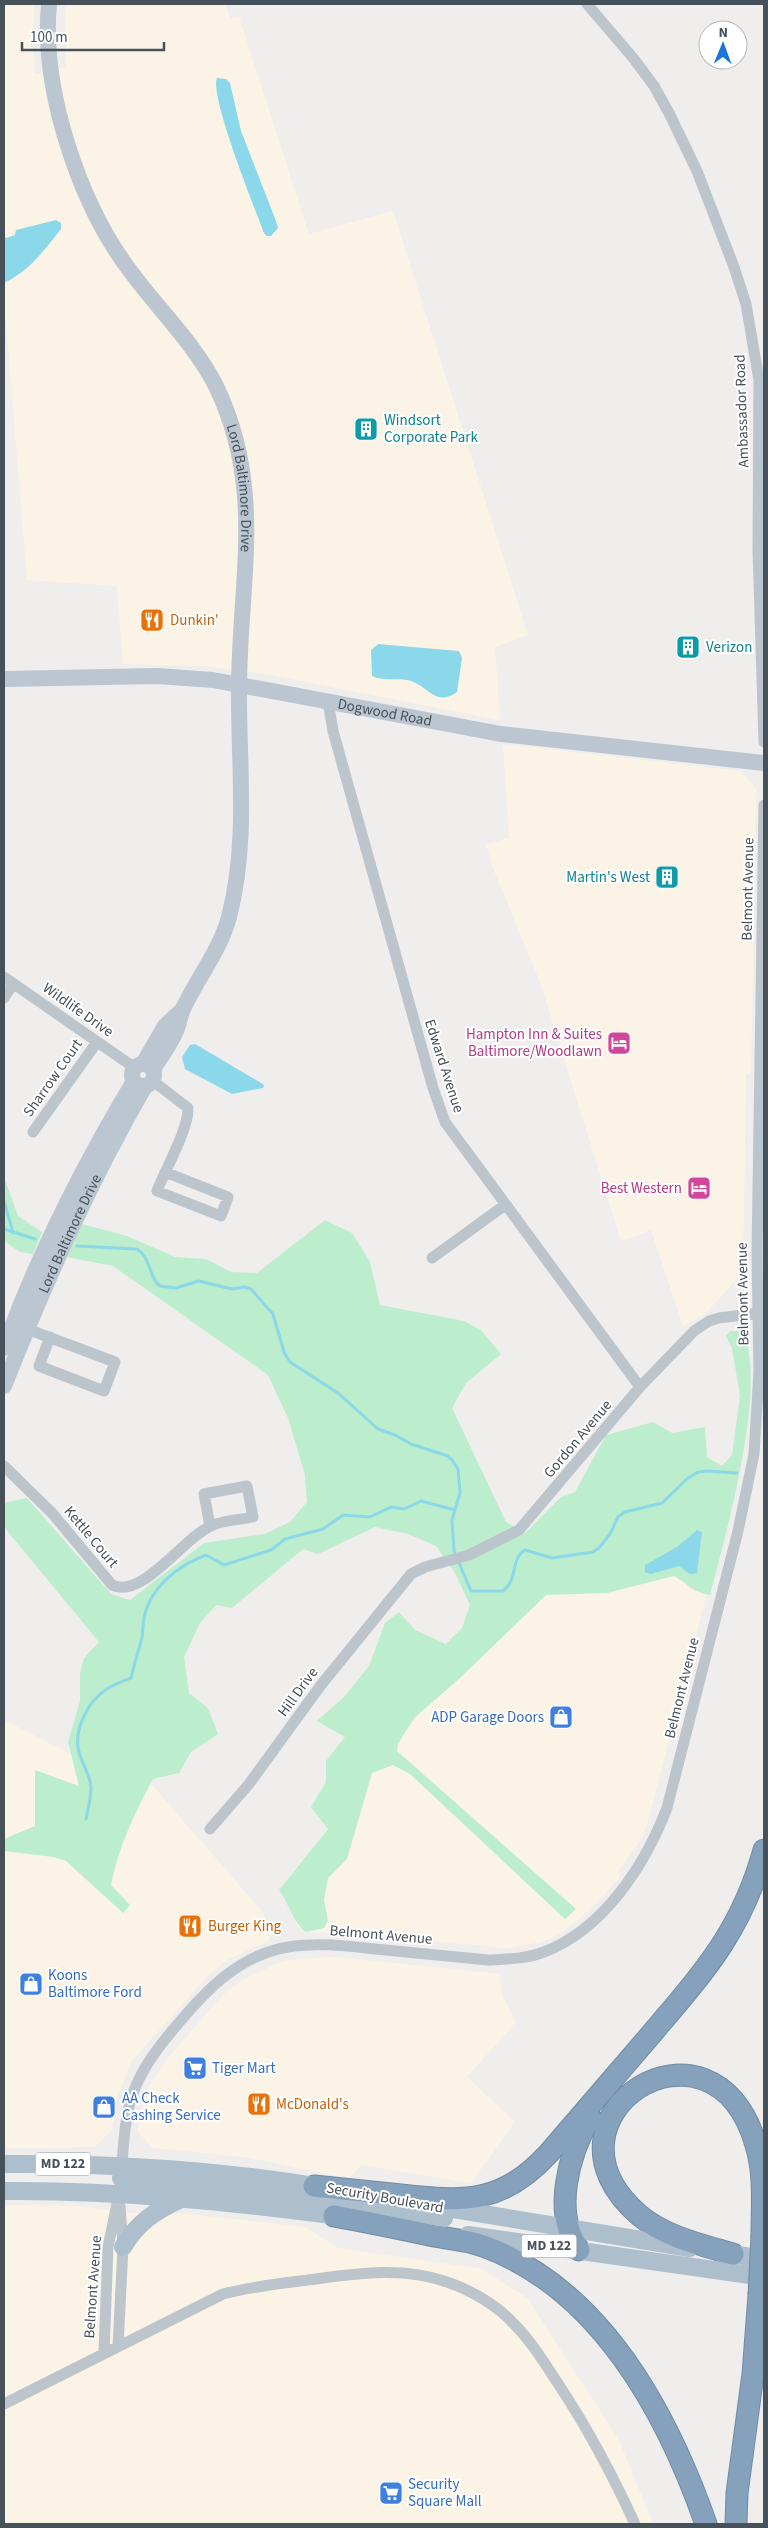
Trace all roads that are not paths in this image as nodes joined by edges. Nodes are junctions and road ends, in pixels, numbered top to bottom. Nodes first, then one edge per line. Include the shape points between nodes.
1 (49, 4) edge
2 (587, 4) edge
3 (4, 679) edge
4 (239, 683) junction
5 (328, 701) junction
6 (764, 742) edge
7 (764, 763) edge
8 (764, 805) edge
9 (9, 980) edge
10 (4, 998) edge
11 (97, 1042) junction
12 (144, 1075) junction
13 (33, 1132) dead end
14 (165, 1172) junction
15 (505, 1205) junction
16 (432, 1258) dead end
17 (759, 1313) junction
18 (26, 1328) junction
19 (50, 1337) junction
20 (4, 1348) edge
21 (4, 1386) edge
22 (640, 1387) junction
23 (4, 1466) edge
24 (210, 1526) junction
25 (411, 1574) joint
26 (210, 1829) dead end
27 (764, 1850) edge
28 (607, 2086) junction
29 (4, 2164) edge
30 (121, 2179) junction
31 (314, 2186) junction
32 (4, 2191) edge
33 (183, 2198) junction
34 (334, 2216) junction
35 (567, 2229) junction
36 (123, 2247) junction
37 (579, 2250) junction
38 (733, 2254) junction
39 (764, 2259) edge
40 (762, 2286) edge
41 (118, 2347) junction
42 (104, 2353) junction
43 (4, 2404) edge
44 (635, 2524) edge
45 (706, 2524) edge
46 (736, 2524) edge

1 - 4 main road, Lord Baltimore Drive via 53,84 69,146 91,205 115,251 199,358 229,416 238,448 247,508
2 - 6 street, Ambassador Road via 634,59 669,113 697,172 746,304 760,380 758,549
3 - 4 main road, Dogwood Road via 165,676
4 - 5 main road, Dogwood Road
4 - 12 main road, Lord Baltimore Drive via 242,832 237,881 227,922 214,953 182,1010 166,1026
5 - 7 main road, Dogwood Road via 528,738
5 - 15 street, Edward Avenue via 333,731 438,1106 456,1138
8 - 17 street, Belmont Avenue via 757,1254
9 - 10 street
9 - 11 street, Wildlife Drive
11 - 12 street, Wildlife Drive
11 - 13 street, Sharrow Court
12 - 14 street, Wildlife Drive via 188,1108 188,1119
12 - 18 main road, Lord Baltimore Drive
12 - 20 main road, Lord Baltimore Drive via 75,1186
14 - 14 street, Wildlife Drive via 157,1191 221,1216 228,1197
15 - 16 street
15 - 22 street, Edward Avenue
17 - 22 street, Gordon Avenue via 719,1318 702,1325
17 - 30 street, Belmont Avenue via 757,1420 747,1490 667,1808 649,1848 632,1874 611,1902 579,1934 529,1956 488,1960 335,1945 290,1946 249,1960 214,1984 192,2006 143,2070 128,2107
18 - 19 street
18 - 21 main road, Lord Baltimore Drive
19 - 19 street via 115,1362 104,1391 38,1366
22 - 25 street, Gordon Avenue via 520,1530 489,1547
23 - 24 street, Kettle Court via 52,1513 112,1585 118,1588 134,1586
24 - 24 street, Kettle Court via 253,1518 247,1486 204,1494
25 - 26 street, Hill Drive
27 - 28 highway via 751,1891 723,1945
28 - 31 highway via 535,2169 501,2190 464,2200 445,2200
28 - 35 highway via 574,2153 566,2198
29 - 30 main road, Security Boulevard / MD 122
30 - 31 main road, Security Boulevard / MD 122 via 185,2170
30 - 32 main road, Security Boulevard / MD 122
30 - 33 main road, Security Boulevard / MD 122
30 - 35 main road via 240,2189 558,2235
30 - 36 street, Belmont Avenue
30 - 42 street, Belmont Avenue via 108,2247
31 - 35 main road, Security Boulevard / MD 122
33 - 34 main road, Security Boulevard / MD 122
33 - 36 main road via 150,2214 139,2223
34 - 37 main road, Security Boulevard / MD 122
34 - 45 highway via 480,2245 534,2270 558,2289 610,2342 652,2402 682,2462
35 - 37 highway
35 - 38 main road, Security Boulevard / MD 122
36 - 41 street, Belmont Avenue
37 - 40 main road, Security Boulevard / MD 122
38 - 39 main road, Security Boulevard / MD 122
38 - 40 highway, bridge via 659,2228 641,2216 616,2190 605,2162 605,2138 616,2108 641,2084 665,2076 692,2076 716,2085 745,2116 757,2145 762,2183
40 - 46 highway
41 - 42 street
41 - 44 street via 237,2290 382,2271 448,2282 502,2312 527,2338 598,2449
42 - 43 street

